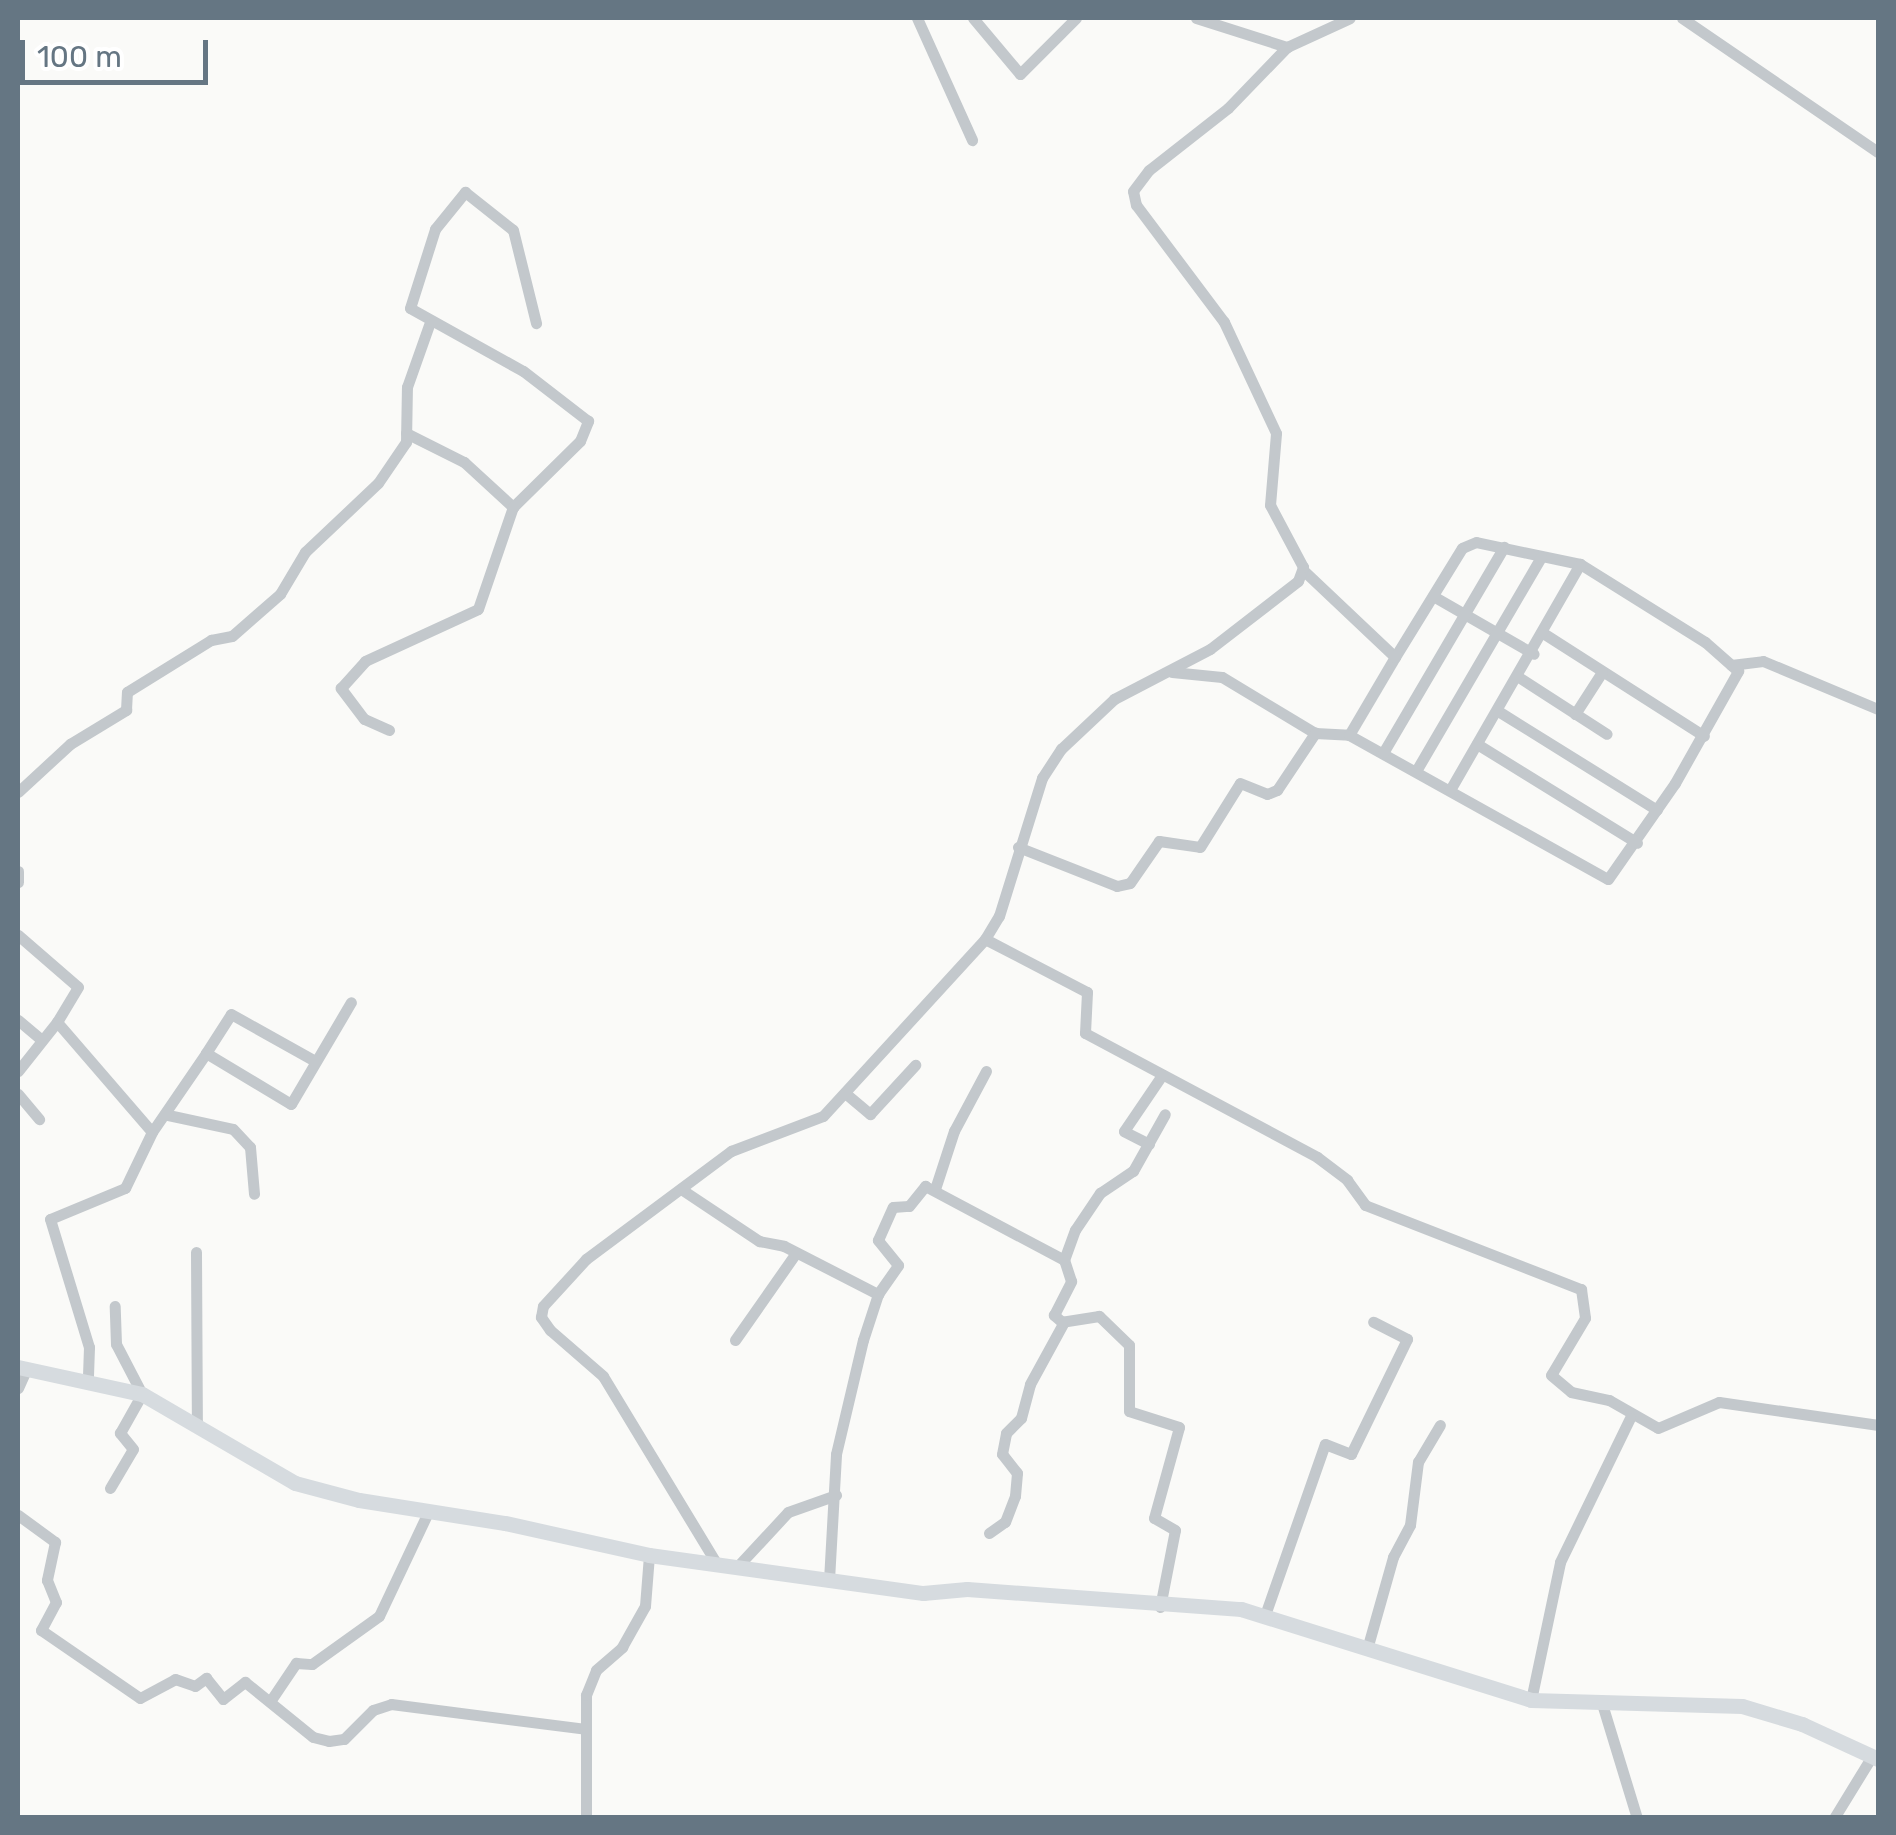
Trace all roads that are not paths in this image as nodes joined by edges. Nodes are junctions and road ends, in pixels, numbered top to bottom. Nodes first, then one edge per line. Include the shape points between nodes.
1 (917, 18) edge
2 (973, 18) edge
3 (1076, 18) edge
4 (1196, 18) edge
5 (1350, 18) edge
6 (1682, 18) edge
7 (1287, 46) junction
8 (972, 140) dead end
9 (1878, 152) edge
10 (536, 323) dead end
11 (429, 325) junction
12 (406, 433) junction
13 (513, 507) junction
14 (1504, 547) junction
15 (1541, 557) junction
16 (1580, 564) junction
17 (1303, 570) junction
18 (1433, 596) junction
19 (1465, 608) junction
20 (1542, 632) junction
21 (1497, 636) junction
22 (1534, 654) junction
23 (1395, 657) junction
24 (1731, 665) junction
25 (1168, 672) junction
26 (1602, 672) junction
27 (1520, 678) junction
28 (1878, 709) edge
29 (1498, 711) junction
30 (1574, 714) junction
31 (389, 730) dead end
32 (1315, 733) junction
33 (1607, 734) dead end
34 (1349, 735) junction
35 (1704, 736) junction
36 (1477, 744) junction
37 (1383, 753) junction
38 (1416, 771) junction
39 (1450, 790) junction
40 (18, 792) edge
41 (1657, 810) junction
42 (1638, 842) junction
43 (1018, 847) junction
44 (18, 870) edge
45 (18, 882) edge
46 (18, 935) edge
47 (985, 938) junction
48 (351, 1002) dead end
49 (18, 1020) edge
50 (56, 1022) junction
51 (42, 1040) junction
52 (206, 1053) junction
53 (315, 1060) junction
54 (915, 1065) dead end
55 (18, 1070) edge
56 (986, 1072) dead end
57 (1162, 1075) junction
58 (845, 1093) junction
59 (18, 1094) edge
60 (1164, 1114) dead end
61 (168, 1115) junction
62 (39, 1120) dead end
63 (152, 1132) junction
64 (1149, 1144) junction
65 (681, 1189) junction
66 (935, 1189) junction
67 (254, 1194) dead end
68 (196, 1252) dead end
69 (796, 1252) junction
70 (1064, 1260) junction
71 (878, 1294) junction
72 (116, 1306) dead end
73 (1064, 1322) junction
74 (1373, 1322) dead end
75 (735, 1340) dead end
76 (22, 1367) edge
77 (88, 1382) junction
78 (18, 1388) edge
79 (142, 1394) junction
80 (1630, 1418) junction
81 (197, 1423) junction
82 (1440, 1425) dead end
83 (1878, 1425) edge
84 (110, 1488) dead end
85 (836, 1495) junction
86 (429, 1510) junction
87 (18, 1515) edge
88 (988, 1532) dead end
89 (648, 1555) junction
90 (718, 1566) junction
91 (736, 1568) junction
92 (829, 1580) junction
93 (1160, 1607) junction
94 (1266, 1616) junction
95 (1367, 1650) junction
96 (271, 1700) junction
97 (1531, 1700) junction
98 (1603, 1707) junction
99 (585, 1728) junction
100 (1875, 1757) edge
101 (586, 1818) edge
102 (1637, 1818) edge
103 (1834, 1818) edge

1 - 8 street
2 - 3 street via 1020,74
4 - 7 street
5 - 7 street
6 - 9 street
7 - 17 street via 1228,108 1148,170 1133,191 1136,206 1224,322 1276,433 1270,504
10 - 11 street via 513,230 468,192 435,229 410,304
11 - 12 street via 407,387
11 - 13 street via 437,322 518,368 588,418 578,444
12 - 13 street via 462,462
12 - 40 street via 382,478 304,552 280,594 232,636 211,640 128,692 126,710 70,744
13 - 31 street via 478,609 365,661 341,688 364,719
14 - 15 street
14 - 18 street via 1466,543
14 - 19 street
15 - 16 street
15 - 21 street
16 - 20 street
16 - 24 street
17 - 23 street
17 - 25 street via 1222,641
18 - 19 street
18 - 23 street
19 - 21 street
19 - 37 street
20 - 22 street
20 - 26 street
21 - 22 street
21 - 38 street
22 - 27 street
23 - 34 street
24 - 28 street via 1763,662
24 - 35 street via 1736,679
25 - 32 street via 1241,684
25 - 43 street via 1114,699 1061,749 1042,778
26 - 30 street
26 - 35 street
27 - 29 street
27 - 30 street
29 - 36 street
29 - 41 street
30 - 33 street
32 - 34 street
32 - 43 street via 1277,790 1267,794 1240,783 1200,847 1159,841 1130,882 1117,886
34 - 37 street
35 - 41 street
36 - 39 street
36 - 42 street
37 - 38 street
38 - 39 street
39 - 42 street via 1602,878 1616,876
41 - 42 street
43 - 47 street
44 - 45 street
46 - 50 street via 78,986
47 - 57 street via 1087,992 1085,1034
47 - 58 street
48 - 53 street
49 - 51 street
50 - 51 street
50 - 63 street
51 - 55 street
52 - 53 street via 231,1014
52 - 53 street via 287,1104
52 - 61 street
54 - 58 street via 870,1114
56 - 66 street via 954,1130
57 - 64 street via 1124,1131
57 - 80 street via 1318,1157 1365,1205 1581,1289 1585,1318 1551,1375 1571,1392 1609,1400
58 - 65 street via 823,1116 731,1151
59 - 62 street
60 - 64 street
61 - 63 street
61 - 67 street via 234,1129 250,1147
63 - 77 street via 126,1188 50,1219 90,1347
64 - 70 street via 1134,1171 1097,1197
65 - 69 street via 760,1241
65 - 90 street via 586,1259 547,1297 541,1317 604,1376
66 - 70 street
66 - 71 street via 920,1186 909,1206 892,1210 878,1240 898,1265
68 - 81 street
69 - 71 street
69 - 75 street
70 - 73 street via 1071,1281 1054,1315
71 - 85 street via 836,1454
72 - 79 street via 116,1344
73 - 88 street via 1030,1384 1020,1418 1006,1433 1002,1454 1017,1472 1015,1496 1004,1522
73 - 93 street via 1100,1316 1128,1345 1130,1412 1178,1427 1154,1518 1175,1530
74 - 94 street via 1407,1339 1350,1454 1325,1444
76 - 77 street
76 - 78 street
77 - 79 street
79 - 81 street
79 - 84 street via 120,1433 134,1449
80 - 83 street via 1658,1428 1719,1402
80 - 97 street via 1560,1562
81 - 86 street via 295,1483
82 - 95 street via 1418,1462 1410,1525 1392,1557
85 - 91 street via 788,1512
85 - 92 street
86 - 89 street
86 - 96 street via 404,1574 370,1628 312,1664 296,1663
87 - 96 street via 55,1542 47,1584 56,1602 40,1624 48,1638 140,1698 175,1679 195,1686 206,1678 221,1699 244,1682
89 - 90 street
89 - 99 street via 645,1606 630,1636 590,1680
90 - 91 street
91 - 92 street
92 - 93 street via 923,1594 967,1589
93 - 94 street via 1205,1605
94 - 95 street
95 - 97 street
96 - 99 street via 313,1737 329,1741 344,1739 373,1710 391,1704
97 - 98 street
98 - 100 street via 1742,1706
98 - 102 street
99 - 101 street
100 - 103 street

